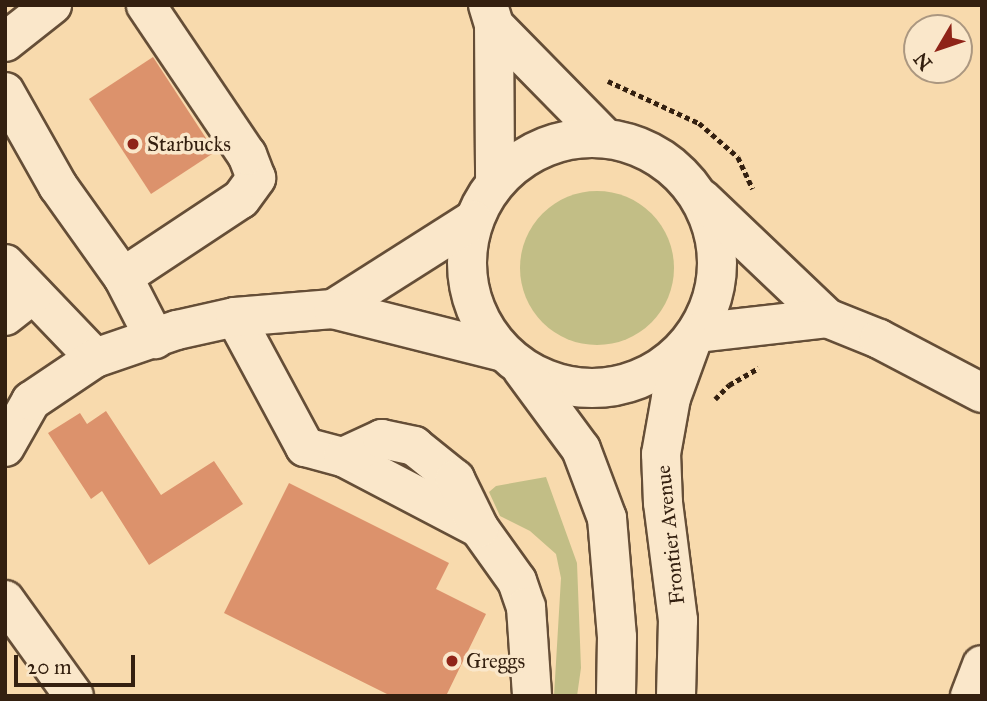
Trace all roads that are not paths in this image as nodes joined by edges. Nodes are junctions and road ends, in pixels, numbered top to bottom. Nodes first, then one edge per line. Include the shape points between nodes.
1 (52, 5) edge
2 (146, 5) edge
3 (491, 15) edge
4 (5, 42) edge
5 (5, 92) edge
6 (605, 138) junction
7 (495, 182) junction
8 (698, 195) junction
9 (473, 220) junction
10 (5, 264) edge
11 (123, 277) junction
12 (19, 305) edge
13 (333, 309) junction
14 (235, 317) junction
15 (827, 318) junction
16 (695, 335) junction
17 (155, 339) junction
18 (95, 358) junction
19 (511, 358) junction
20 (982, 393) edge
21 (5, 447) edge
22 (5, 600) edge
23 (982, 665) edge
24 (74, 696) edge
25 (532, 696) edge
26 (616, 696) edge
27 (676, 696) edge
28 (970, 696) edge

1 - 4 street
2 - 11 street via 247,155 256,178 241,199
3 - 6 street
3 - 7 street
5 - 11 street via 58,186
6 - 7 street via 574,138 544,146 517,161
6 - 8 street via 641,147 674,167
7 - 9 street
8 - 15 street
8 - 16 street via 713,229 718,265 712,300
9 - 13 street
9 - 19 street via 466,255 469,290 482,323
10 - 12 street
11 - 17 street
12 - 18 street
13 - 14 street
13 - 19 street
14 - 17 street
14 - 25 street via 305,447 343,457 479,528 517,581 526,607
15 - 16 street
15 - 20 street via 879,339
16 - 19 street via 666,365 631,383 592,389 553,383
16 - 27 street, Frontier Avenue via 671,398 662,454 663,503 678,620
17 - 18 street
18 - 21 street via 31,401
19 - 26 street via 581,449 607,518 617,637
22 - 24 street
23 - 28 street

